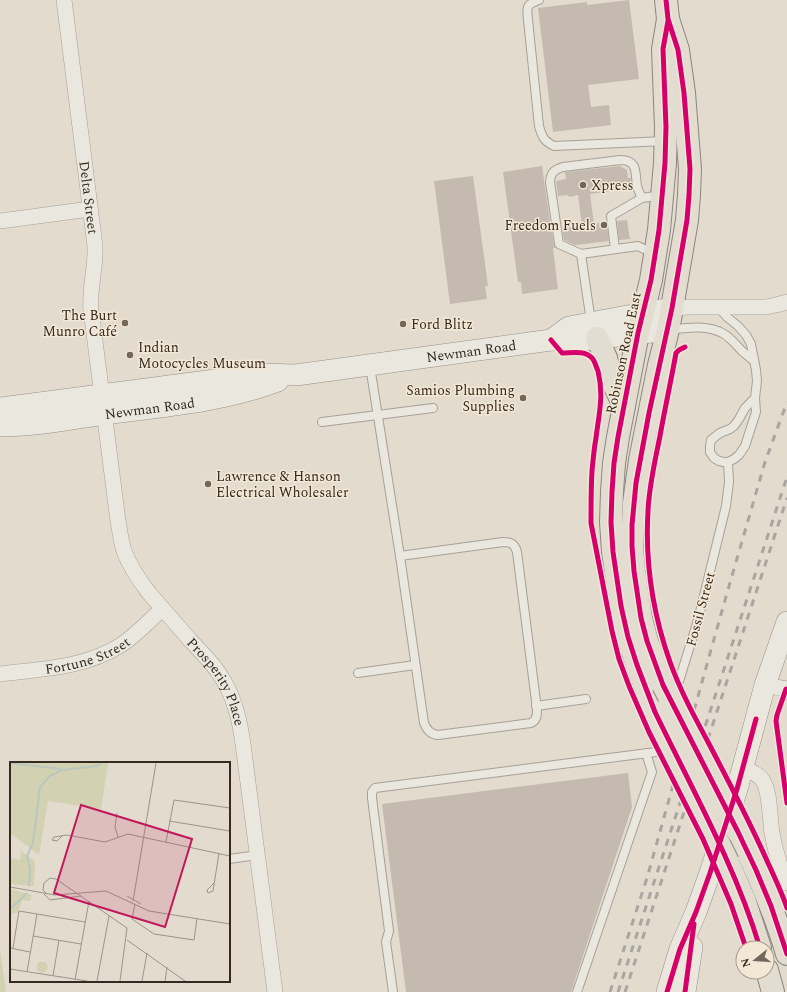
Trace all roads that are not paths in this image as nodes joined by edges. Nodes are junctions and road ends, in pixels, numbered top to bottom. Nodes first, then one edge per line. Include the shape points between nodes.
1 (64, 0) edge
2 (539, 0) edge
3 (667, 9) edge
4 (666, 141) junction
5 (652, 196) junction
6 (90, 209) junction
7 (0, 221) edge
8 (615, 249) junction
9 (646, 250) junction
10 (580, 254) junction
11 (787, 302) edge
12 (718, 307) junction
13 (672, 308) junction
14 (641, 323) junction
15 (594, 330) junction
16 (668, 330) junction
17 (754, 361) junction
18 (370, 365) junction
19 (755, 398) junction
20 (103, 404) junction
21 (624, 406) junction
22 (0, 408) edge
23 (433, 408) dead end
24 (377, 415) junction
25 (322, 422) dead end
26 (0, 426) edge
27 (728, 462) junction
28 (400, 556) junction
29 (162, 609) junction
30 (787, 622) edge
31 (415, 665) junction
32 (358, 673) dead end
33 (0, 674) edge
34 (765, 685) junction
35 (787, 689) edge
36 (586, 700) dead end
37 (536, 706) junction
38 (646, 753) junction
39 (743, 768) junction
40 (258, 855) junction
41 (230, 859) edge
42 (787, 883) edge
43 (696, 912) junction
44 (757, 940) edge
45 (787, 954) edge
46 (770, 980) edge
47 (275, 992) edge
48 (393, 992) edge
49 (577, 992) edge
50 (667, 992) edge
51 (685, 992) edge
52 (773, 992) edge

1 - 6 street, Delta Street
2 - 4 lane via 530,3 527,8 539,126 547,142 554,146
3 - 4 main road, Robinson Road East via 663,49
3 - 13 main road, Robinson Road East via 678,50 690,170 687,220
4 - 5 main road, Robinson Road East via 665,163
5 - 8 lane via 611,216
5 - 9 main road, Robinson Road East via 659,230
5 - 10 lane via 638,188 635,169 627,160 556,169 550,182 559,244
6 - 7 street
6 - 20 street, Delta Street via 96,256 90,310
8 - 9 lane
8 - 10 lane
9 - 14 main road, Robinson Road East via 651,280
10 - 15 lane
11 - 12 street, Newman Road via 766,307
12 - 13 street, Newman Road
12 - 17 lane via 746,335 751,344
13 - 14 main road, Newman Road
13 - 16 main road, Robinson Road East
14 - 15 main road, Newman Road
14 - 16 main road, Newman Road
14 - 21 main road, Robinson Road East
15 - 18 main road, Newman Road via 583,340 550,340
15 - 21 main road
16 - 17 lane via 695,327 715,330 723,333
16 - 45 main road, Robinson Road East, bridge via 640,460 634,503 632,546 641,618 663,685 756,870
17 - 19 lane via 757,381
18 - 20 main road, Newman Road via 296,375 263,387 217,398
18 - 24 lane
19 - 27 lane via 756,412 744,446 739,455
19 - 27 lane via 734,426 711,440 710,452 714,458
20 - 22 main road, Newman Road
20 - 26 main road, Newman Road via 41,423
20 - 29 street, Prosperity Place via 124,550 140,581
21 - 44 main road, Robinson Road East, bridge via 614,463 611,522 613,552 628,637 646,691 728,862
23 - 24 lane
24 - 25 lane
24 - 28 lane
27 - 38 lane, Fossil Street via 726,506 698,620 656,752
28 - 31 lane
28 - 37 lane via 503,542 513,544 517,552
29 - 33 street, Fortune Street via 121,645 92,659 65,666
29 - 40 street, Prosperity Place via 213,664 223,678 234,703 239,716
30 - 34 main road
31 - 32 lane
31 - 37 lane via 424,723 427,730 433,734 531,723 537,715
34 - 35 street
34 - 39 main road
36 - 37 lane
38 - 48 lane via 375,788 372,798 389,931 386,942
38 - 49 lane via 652,772
39 - 42 street via 755,773 766,786 772,834
39 - 43 main road
40 - 41 lane
40 - 47 street, Prosperity Place
43 - 50 main road via 680,949
43 - 51 main road
46 - 52 main road

